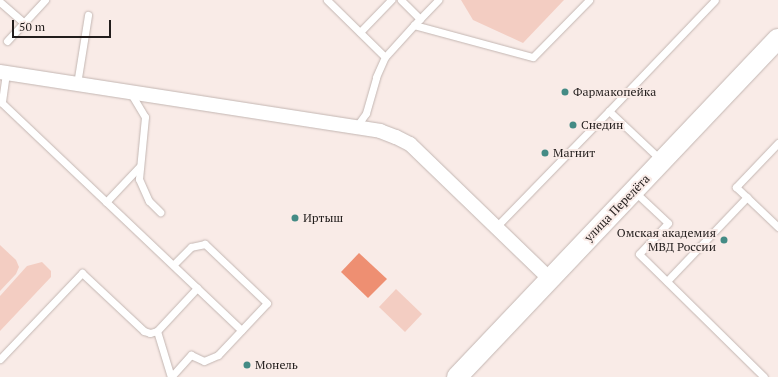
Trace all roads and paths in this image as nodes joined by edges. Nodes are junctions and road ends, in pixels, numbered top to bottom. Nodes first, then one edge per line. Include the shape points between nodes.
1 (45, 0) edge
2 (326, 0) edge
3 (391, 0) edge
4 (401, 0) edge
5 (438, 0) edge
6 (588, 0) edge
7 (715, 0) edge
8 (0, 2) edge
9 (88, 15) dead end
10 (420, 19) junction
11 (24, 23) junction
12 (414, 25) junction
13 (360, 32) junction
14 (778, 39) edge
15 (7, 41) dead end
16 (386, 57) junction
17 (3, 72) edge
18 (77, 84) junction
19 (130, 92) junction
20 (609, 111) junction
21 (356, 128) junction
22 (778, 143) edge
23 (662, 162) junction
24 (139, 167) junction
25 (634, 191) junction
26 (747, 197) junction
27 (106, 202) junction
28 (160, 212) dead end
29 (496, 227) junction
30 (778, 227) edge
31 (173, 265) junction
32 (550, 279) junction
33 (667, 281) junction
34 (197, 288) junction
35 (242, 330) junction
36 (157, 331) junction
37 (0, 360) edge
38 (171, 377) edge
39 (457, 377) edge
40 (764, 377) edge

1 - 11 lane
2 - 13 lane
3 - 13 lane
4 - 10 lane
5 - 10 lane
6 - 12 lane via 533,58
7 - 20 lane
8 - 11 lane
9 - 18 lane
10 - 12 lane
11 - 15 lane
12 - 16 lane
13 - 16 lane
14 - 23 main road, улица Перелёта
16 - 21 lane via 376,77 366,113
17 - 18 street
17 - 27 lane via 2,103
18 - 19 street
19 - 21 street
19 - 24 lane via 145,117
20 - 23 lane
20 - 29 lane
21 - 29 street via 380,131 410,144
22 - 26 lane via 736,188
23 - 25 main road, улица Перелёта
24 - 27 lane
24 - 28 lane via 142,189
25 - 32 main road, улица Перелёта
25 - 33 lane via 668,223 639,254
26 - 30 lane
26 - 33 lane
27 - 31 lane
29 - 32 street
31 - 34 lane
31 - 35 lane via 191,246 204,244 267,303
32 - 39 main road, улица Перелёта
33 - 40 lane
34 - 35 lane
34 - 36 lane
35 - 38 lane via 218,355 204,361 191,355
36 - 37 lane via 144,331 82,273
36 - 38 lane

